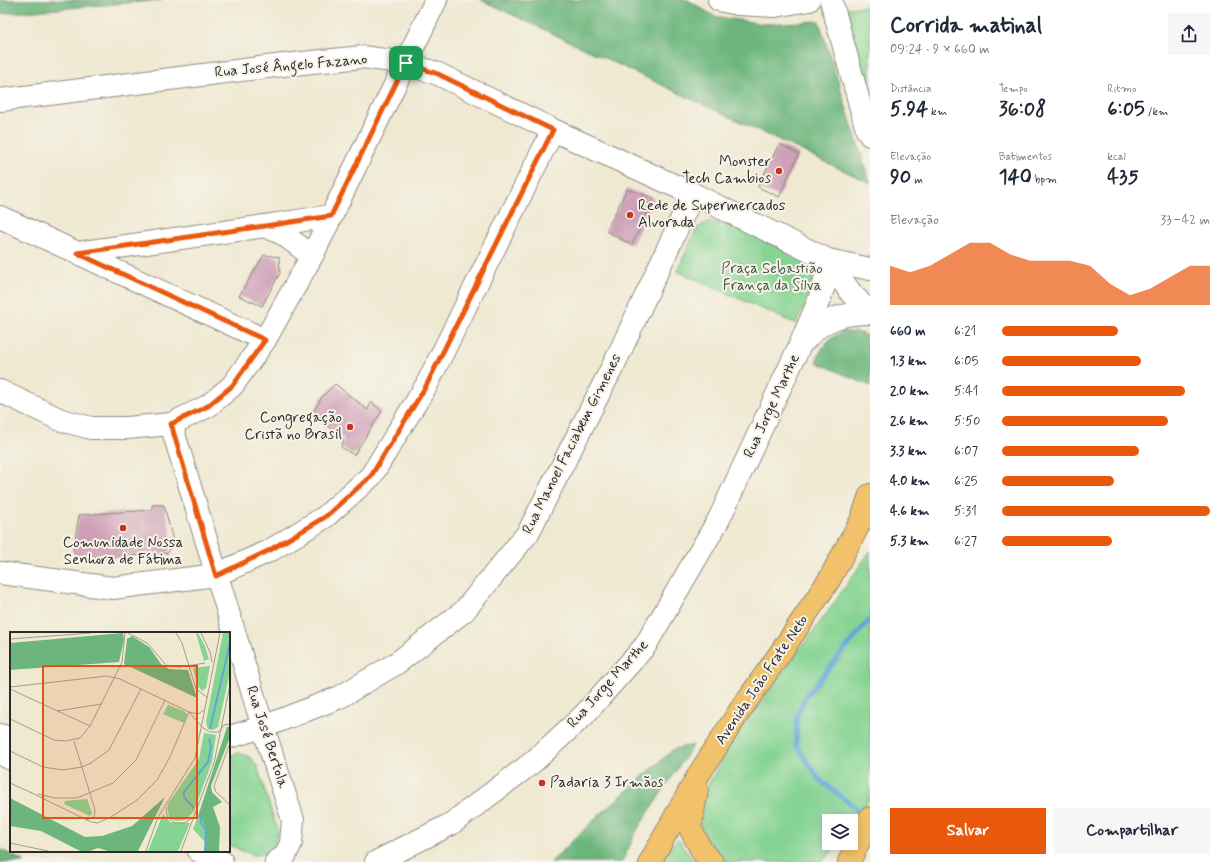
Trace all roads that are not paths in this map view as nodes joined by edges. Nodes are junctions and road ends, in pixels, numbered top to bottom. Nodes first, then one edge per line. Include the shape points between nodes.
1 (436, 0) edge
2 (719, 0) edge
3 (809, 0) edge
4 (830, 0) edge
5 (406, 63) junction
6 (0, 100) edge
7 (553, 130) junction
8 (870, 135) edge
9 (693, 194) junction
10 (331, 216) junction
11 (0, 217) edge
12 (265, 226) junction
13 (77, 253) junction
14 (313, 254) junction
15 (828, 260) junction
16 (870, 269) edge
17 (870, 313) edge
18 (265, 340) junction
19 (800, 345) junction
20 (0, 391) edge
21 (171, 424) junction
22 (870, 495) edge
23 (0, 573) edge
24 (216, 576) junction
25 (263, 727) junction
26 (0, 735) edge
27 (230, 737) edge
28 (10, 738) edge
29 (0, 753) edge
30 (10, 758) edge
31 (699, 774) junction
32 (870, 818) edge
33 (201, 852) edge
34 (849, 861) edge
35 (222, 862) edge
36 (276, 862) edge
37 (376, 862) edge
38 (650, 862) edge
39 (712, 862) edge

1 - 5 street
2 - 3 street via 774,6
4 - 8 street
5 - 6 street, Rua José Ângelo Fazano via 362,57
5 - 7 street, Rua José Ângelo Fazano via 438,74
5 - 10 street
7 - 9 street, Rua José Ângelo Fazano
7 - 24 street via 426,386 371,476 325,517 270,550
9 - 15 street, Rua José Ângelo Fazano
9 - 25 street, Rua Manoel Faciabem Gimenes via 617,358 528,533 464,611 397,663 340,697
10 - 12 street
10 - 14 street
11 - 13 street
12 - 13 street
12 - 14 street via 283,234
13 - 18 street
14 - 18 street
15 - 16 street, Rua José Ângelo Fazano
15 - 17 street, Rua José Ângelo Fazano via 851,293
15 - 19 street, Rua Jorge Marthe via 824,286
17 - 19 street, Rua Jorge Marthe via 855,313 833,318 819,326
18 - 21 street via 232,386 208,406
19 - 37 street, Rua Jorge Marthe via 719,519 645,646 584,715 533,762 450,824
20 - 21 street via 61,420 91,428
21 - 24 street, Rua José Bertola
22 - 31 main road, Avenida João Frate Neto via 861,521 829,580
23 - 24 street via 113,588
24 - 25 street, Rua José Bertola
25 - 27 street, Rua Manoel Faciabem Gimenes
25 - 36 street, Rua José Bertola via 293,820 291,843 285,856
26 - 28 street
29 - 30 street
31 - 38 main road, Avenida João Frate Neto
31 - 39 main road via 690,828 702,853
32 - 34 main road
33 - 35 street

